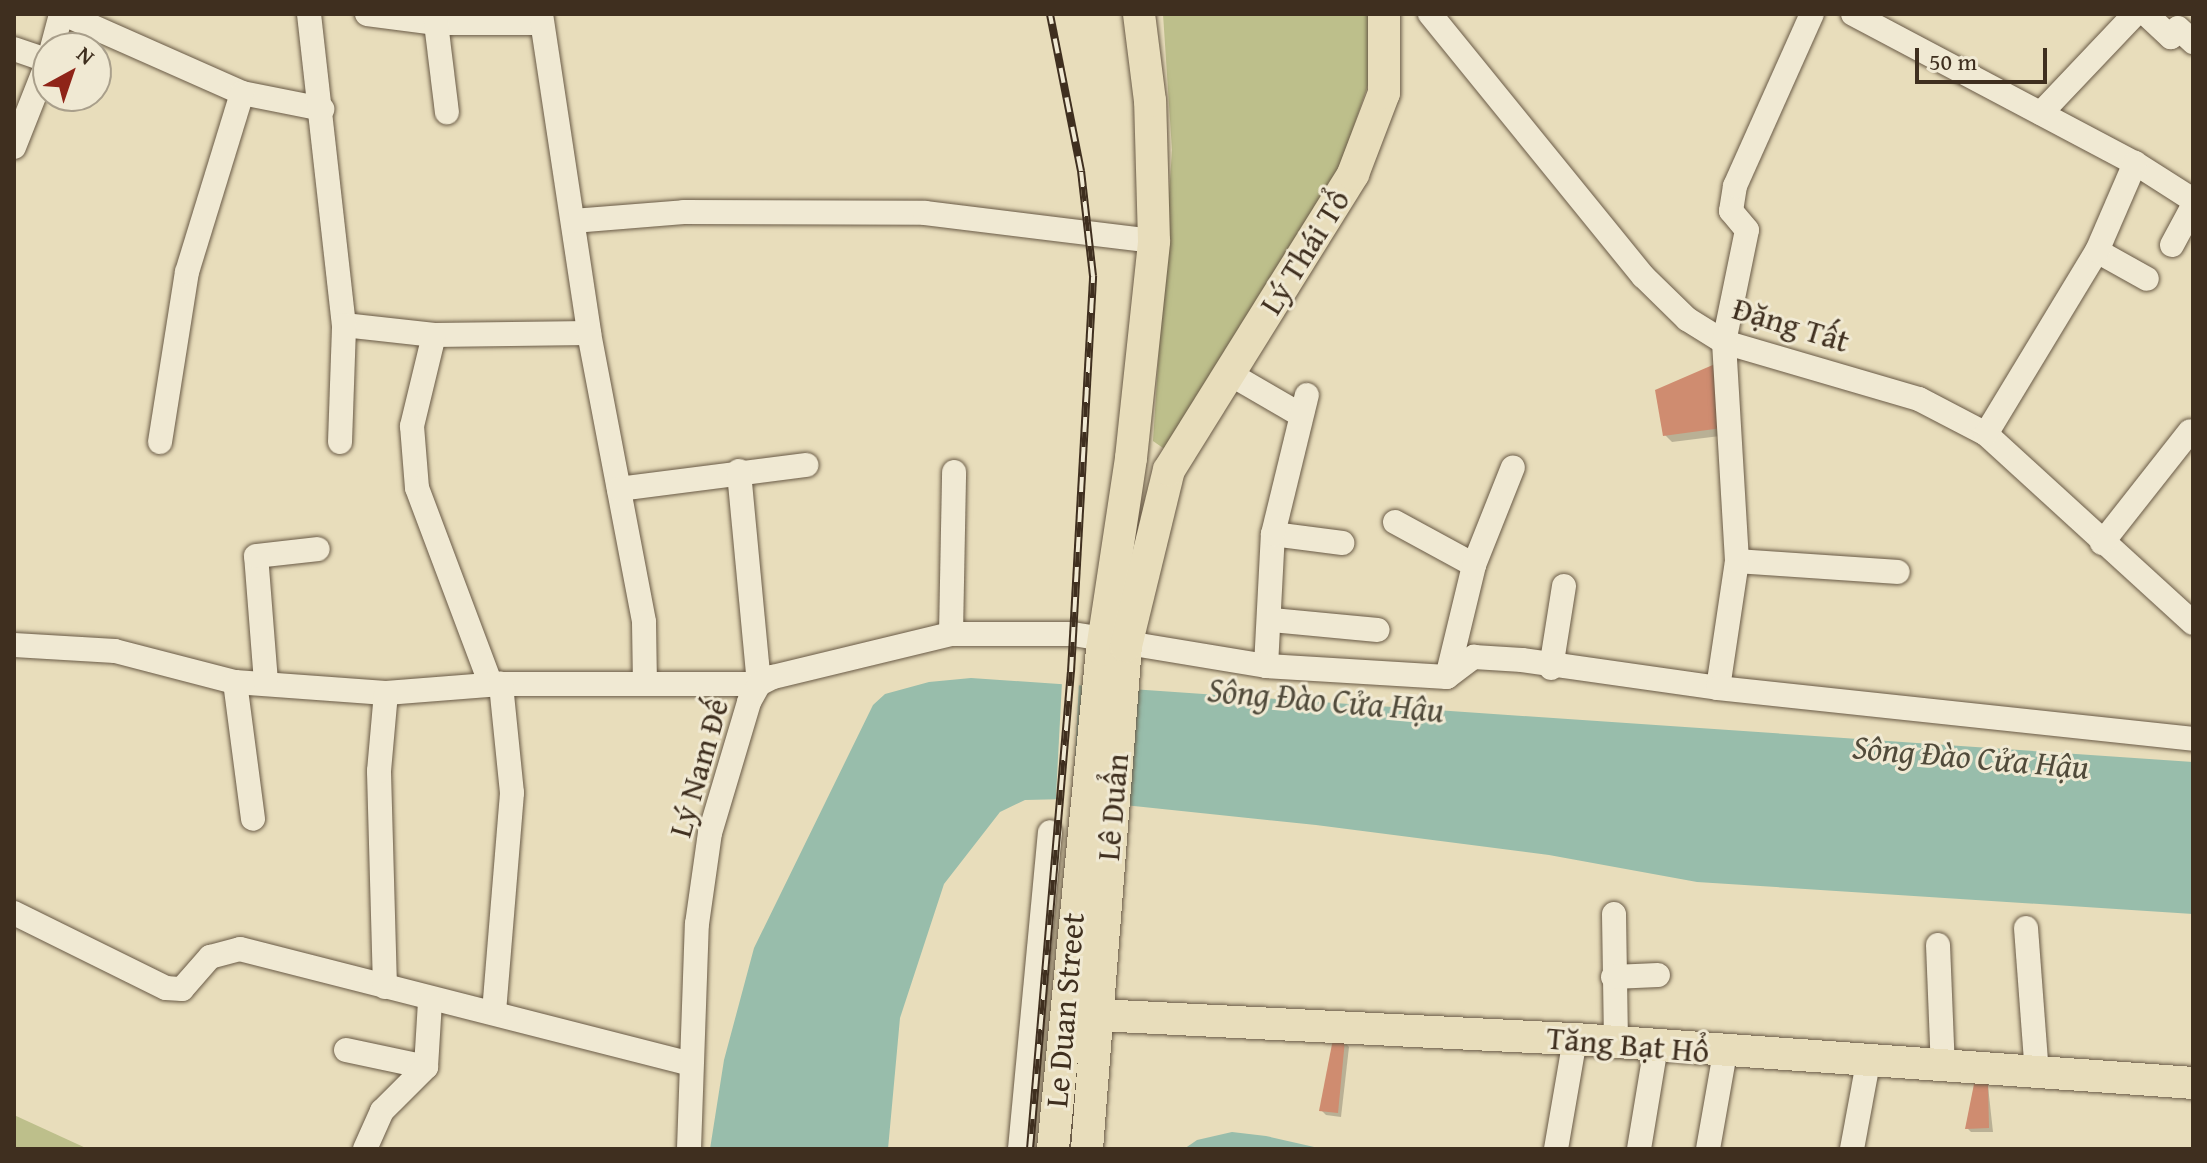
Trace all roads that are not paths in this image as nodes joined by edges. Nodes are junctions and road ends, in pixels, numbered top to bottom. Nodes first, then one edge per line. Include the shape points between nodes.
1 (62, 14) edge
2 (309, 14) edge
3 (367, 14) edge
4 (1139, 14) edge
5 (1384, 14) edge
6 (1812, 14) edge
7 (1853, 14) edge
8 (2135, 14) edge
9 (2146, 14) edge
10 (541, 18) edge
11 (1438, 18) edge
12 (436, 23) junction
13 (2193, 42) edge
14 (242, 93) junction
15 (32, 101) edge
16 (322, 109) junction
17 (447, 112) dead end
18 (2041, 113) junction
19 (14, 147) edge
20 (2135, 163) junction
21 (2193, 200) edge
22 (2193, 206) edge
23 (573, 221) junction
24 (1154, 241) junction
25 (2172, 245) dead end
26 (2097, 251) junction
27 (2147, 279) dead end
28 (344, 325) junction
29 (589, 333) junction
30 (434, 335) junction
31 (1724, 342) junction
32 (1230, 374) junction
33 (2190, 431) dead end
34 (1986, 434) junction
35 (160, 442) dead end
36 (340, 442) dead end
37 (1131, 458) junction
38 (806, 465) dead end
39 (1513, 467) dead end
40 (1169, 470) junction
41 (739, 471) junction
42 (954, 472) dead end
43 (619, 489) junction
44 (1395, 522) dead end
45 (1273, 534) junction
46 (1342, 543) dead end
47 (2102, 543) junction
48 (318, 549) dead end
49 (1737, 561) junction
50 (1474, 565) junction
51 (1898, 572) dead end
52 (1564, 586) dead end
53 (1272, 620) junction
54 (2193, 623) edge
55 (1378, 630) dead end
56 (951, 634) junction
57 (14, 645) edge
58 (1114, 648) junction
59 (1266, 666) junction
60 (1551, 668) junction
61 (1447, 677) junction
62 (235, 682) junction
63 (266, 682) junction
64 (496, 684) junction
65 (645, 684) junction
66 (759, 684) junction
67 (1718, 688) junction
68 (386, 693) junction
69 (2193, 739) edge
70 (253, 819) dead end
71 (1097, 827) junction
72 (1050, 832) dead end
73 (14, 913) edge
74 (1614, 914) dead end
75 (2026, 928) dead end
76 (1938, 945) dead end
77 (1658, 975) dead end
78 (1613, 977) junction
79 (385, 987) junction
80 (430, 1001) junction
81 (494, 1012) junction
82 (1063, 1014) junction
83 (1099, 1015) junction
84 (1575, 1039) junction
85 (1616, 1043) junction
86 (1656, 1046) junction
87 (346, 1050) dead end
88 (1725, 1053) junction
89 (1868, 1063) junction
90 (690, 1064) junction
91 (426, 1067) junction
92 (1943, 1068) junction
93 (2037, 1073) junction
94 (2193, 1083) edge
95 (365, 1149) edge
96 (689, 1149) edge
97 (1020, 1149) edge
98 (1053, 1149) edge
99 (1087, 1149) edge
100 (1556, 1149) edge
101 (1639, 1149) edge
102 (1708, 1149) edge
103 (1852, 1149) edge

1 - 14 street
2 - 16 street
3 - 12 street
4 - 24 main road via 1150,101
5 - 32 main road, Lý Thái Tổ via 1384,93 1372,132 1353,174
6 - 31 street via 1735,186 1731,211 1747,230
7 - 18 street
8 - 18 street
9 - 13 street via 2171,37 2178,28
10 - 12 street
10 - 23 street
11 - 31 street, Đặng Tất via 1643,276 1687,319
12 - 17 street
14 - 16 street
14 - 35 street via 187,272
15 - 19 street
16 - 28 street
18 - 20 street
20 - 21 street
20 - 26 street
22 - 25 street
23 - 24 street via 684,212 925,213
23 - 29 street
24 - 37 main road
26 - 27 street
26 - 34 street
28 - 30 street
28 - 36 street
29 - 30 street
29 - 43 street
30 - 64 street via 412,426 417,488
31 - 34 street, Đặng Tất via 1919,399
31 - 49 street
32 - 40 main road, Lý Thái Tổ
32 - 45 street via 1303,405
33 - 47 street
34 - 47 street, Đặng Tất
37 - 40 main road
37 - 58 main road, Lê Duẩn
38 - 41 street
39 - 50 street
40 - 58 main road, Lê Duẩn
41 - 43 street
41 - 66 street
42 - 56 street
43 - 65 street via 644,622
44 - 50 street
45 - 46 street
45 - 53 street
47 - 54 street, Đặng Tất
48 - 63 street via 256,556
49 - 51 street
49 - 67 street
50 - 61 street
52 - 60 street
53 - 55 street
53 - 59 street
56 - 58 street, Lý Nam Đế via 1073,634
56 - 66 street, Lý Nam Đế
57 - 62 street via 115,651
58 - 59 street, Lý Nam Đế
58 - 71 main road, Lê Duẩn
59 - 61 street, Lý Nam Đế
60 - 61 street via 1474,657
60 - 67 street
62 - 63 street
62 - 70 street
63 - 68 street
64 - 65 street
64 - 68 street
64 - 81 street via 512,793
65 - 66 street
66 - 90 street, Lý Nam Đế via 727,767 707,847
67 - 69 street
68 - 79 street via 379,771
71 - 82 main road, Le Duan Street
71 - 83 main road, Lê Duẩn
72 - 97 street
73 - 79 street via 166,988 182,989 210,957 240,949
74 - 78 street
75 - 93 street
76 - 92 street
77 - 78 street
78 - 85 street
79 - 80 street
80 - 81 street
80 - 91 street
81 - 90 street
82 - 83 main road, Tăng Bạt Hổ
82 - 98 main road, Le Duan Street
83 - 84 main road, Tăng Bạt Hổ
83 - 99 main road, Lê Duẩn
84 - 85 main road, Tăng Bạt Hổ
84 - 100 street
85 - 86 main road, Tăng Bạt Hổ
86 - 88 main road, Tăng Bạt Hổ
86 - 101 street
87 - 91 street
88 - 89 main road, Tăng Bạt Hổ
88 - 102 street
89 - 92 main road, Tăng Bạt Hổ
89 - 103 street
90 - 96 street, Lý Nam Đế
91 - 95 street via 382,1111
92 - 93 main road, Tăng Bạt Hổ
93 - 94 main road, Tăng Bạt Hổ

